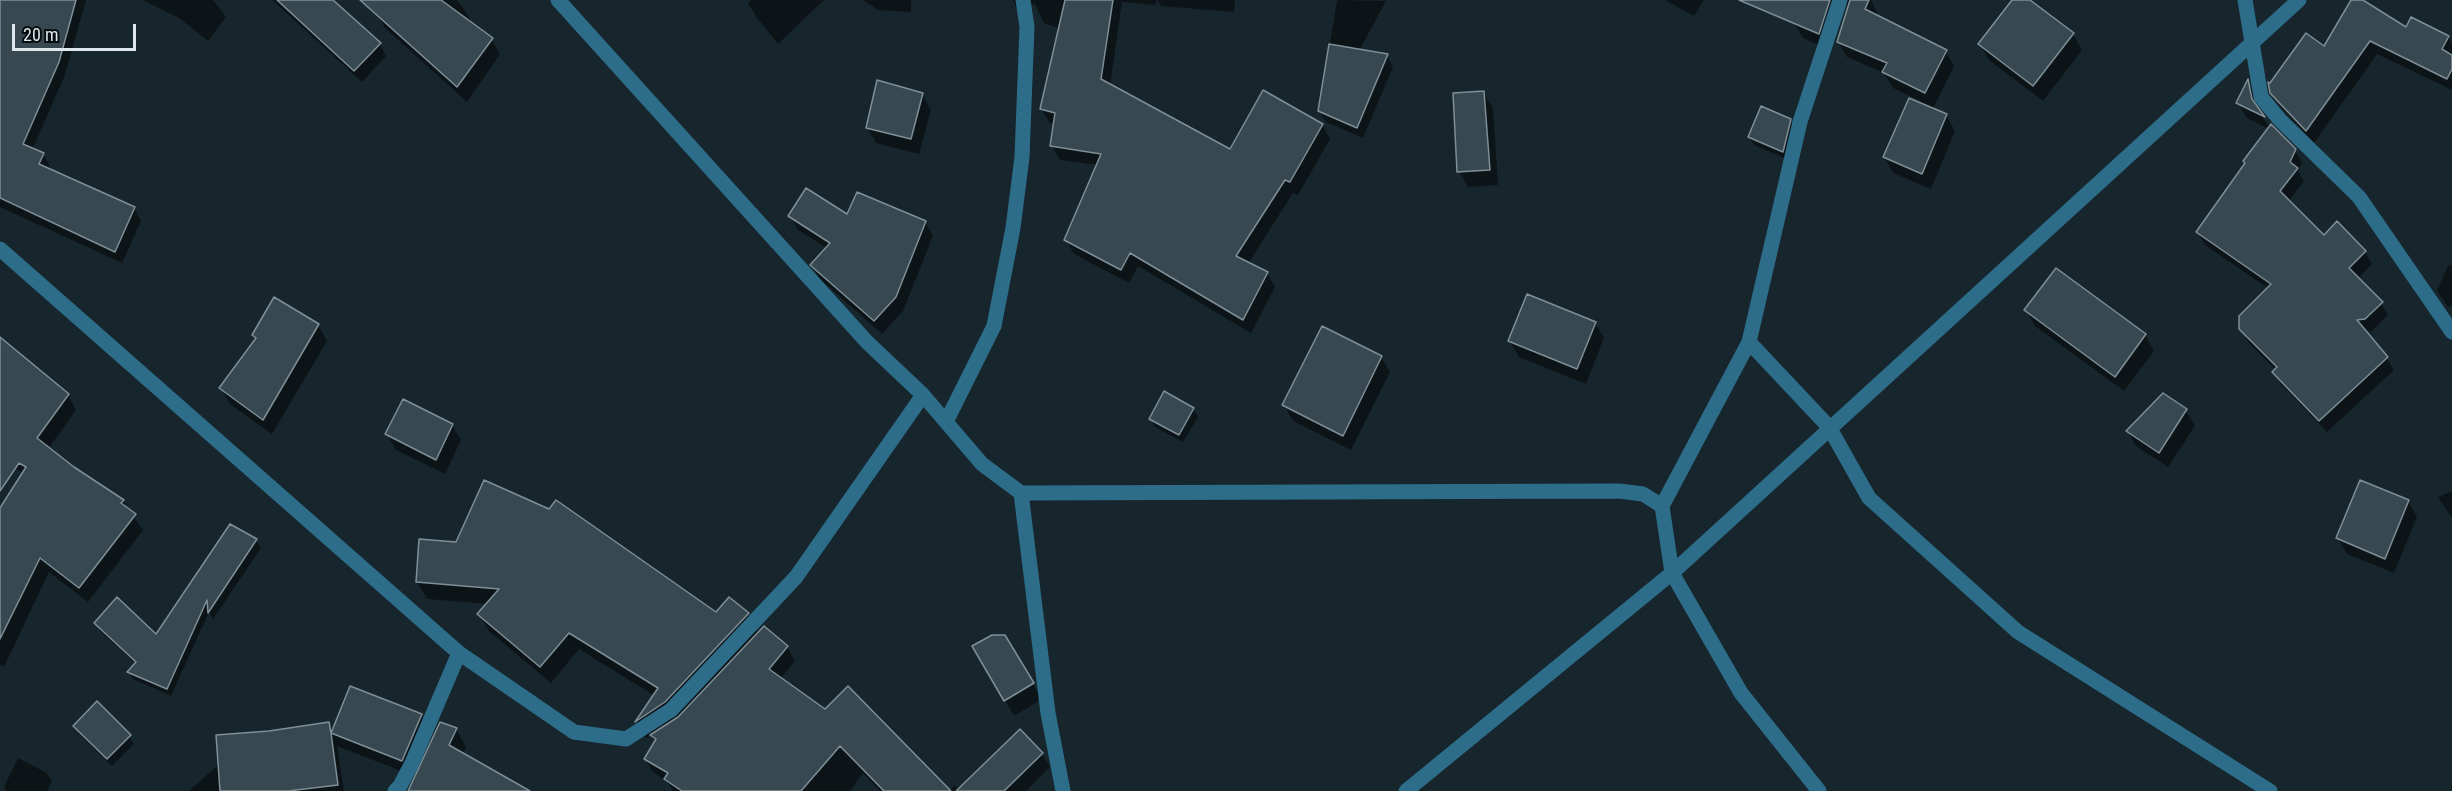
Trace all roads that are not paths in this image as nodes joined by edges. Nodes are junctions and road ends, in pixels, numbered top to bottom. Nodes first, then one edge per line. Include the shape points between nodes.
1 (558, 0) edge
2 (1023, 0) edge
3 (1840, 0) edge
4 (2245, 0) edge
5 (2299, 0) edge
6 (2252, 45) junction
7 (0, 249) edge
8 (2452, 332) edge
9 (1749, 342) junction
10 (922, 395) junction
11 (946, 422) junction
12 (1829, 427) junction
13 (1021, 493) junction
14 (1662, 507) junction
15 (1672, 573) junction
16 (459, 653) junction
17 (395, 791) edge
18 (1064, 791) edge
19 (1406, 791) edge
20 (1819, 791) edge
21 (2270, 791) edge

1 - 10 street via 867,342
2 - 11 street via 1027,27 1022,157 1013,228 994,326
3 - 9 street via 1800,122
4 - 6 street
5 - 6 street
6 - 8 street via 2261,97 2359,197
6 - 12 street
7 - 16 street
9 - 12 street
9 - 14 street
10 - 11 street
10 - 16 street via 796,577 671,710 626,740 574,732
11 - 13 street via 982,464
12 - 15 street
12 - 21 street via 1869,498 2018,632
13 - 14 street via 1619,491 1643,495
13 - 18 street via 1048,713
14 - 15 street
15 - 19 street
15 - 20 street via 1741,693
16 - 17 street via 412,763

